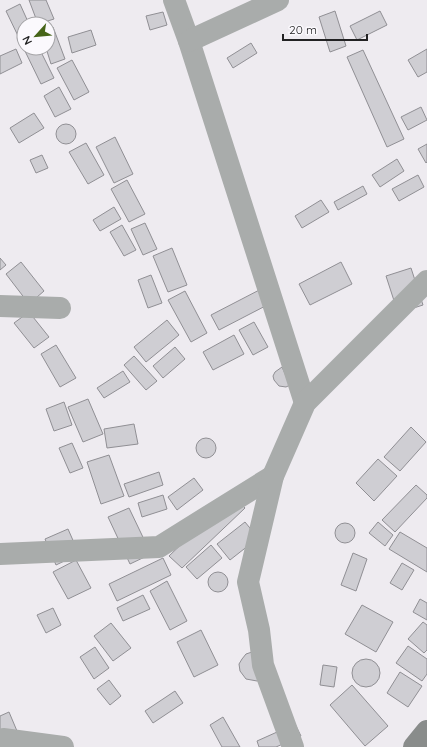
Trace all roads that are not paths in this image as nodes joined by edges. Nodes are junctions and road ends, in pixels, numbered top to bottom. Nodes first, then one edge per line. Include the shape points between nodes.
1 (174, 0) edge
2 (278, 0) edge
3 (189, 41) junction
4 (427, 281) edge
5 (0, 306) edge
6 (60, 308) dead end
7 (305, 403) junction
8 (273, 476) junction
9 (0, 554) edge
10 (427, 731) edge
11 (0, 740) edge
12 (63, 747) edge
13 (294, 747) edge
14 (414, 747) edge

1 - 3 street
2 - 3 street
3 - 7 street
4 - 7 street
5 - 6 street
7 - 8 street
8 - 9 street via 159,547
8 - 13 street via 248,582 259,630 263,665
10 - 14 street
11 - 12 street

